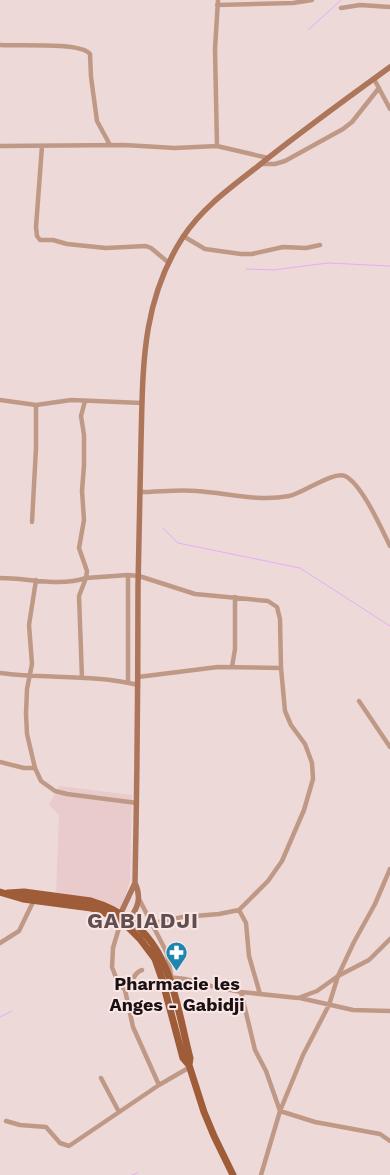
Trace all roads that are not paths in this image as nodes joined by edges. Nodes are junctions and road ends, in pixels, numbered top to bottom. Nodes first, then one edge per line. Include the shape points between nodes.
1 (312, 0) edge
2 (218, 3) edge
3 (390, 7) edge
4 (341, 8) dead end
5 (0, 45) edge
6 (390, 67) edge
7 (374, 79) junction
8 (379, 88) junction
9 (390, 109) edge
10 (0, 146) edge
11 (42, 146) junction
12 (110, 146) junction
13 (217, 146) junction
14 (268, 158) junction
15 (261, 164) junction
16 (184, 236) junction
17 (320, 245) dead end
18 (168, 263) junction
19 (0, 400) edge
20 (85, 400) junction
21 (142, 403) junction
22 (36, 405) junction
23 (140, 492) junction
24 (32, 522) dead end
25 (390, 546) edge
26 (128, 575) junction
27 (138, 576) junction
28 (0, 578) edge
29 (86, 578) junction
30 (36, 580) junction
31 (235, 597) junction
32 (232, 667) junction
33 (280, 668) junction
34 (0, 673) edge
35 (29, 677) junction
36 (138, 677) junction
37 (82, 678) junction
38 (128, 682) junction
39 (138, 684) junction
40 (359, 701) dead end
41 (390, 747) edge
42 (0, 762) edge
43 (35, 768) junction
44 (137, 803) junction
45 (390, 869) edge
46 (135, 883) junction
47 (4, 893) edge
48 (139, 899) junction
49 (34, 900) junction
50 (239, 910) junction
51 (123, 919) junction
52 (153, 923) junction
53 (390, 939) edge
54 (0, 943) edge
55 (142, 970) dead end
56 (338, 976) junction
57 (167, 978) junction
58 (125, 990) junction
59 (241, 992) junction
60 (260, 994) junction
61 (298, 998) junction
62 (329, 1005) junction
63 (390, 1011) edge
64 (190, 1066) junction
65 (101, 1078) dead end
66 (159, 1085) junction
67 (280, 1111) junction
68 (119, 1112) junction
69 (6, 1121) dead end
70 (390, 1141) edge
71 (233, 1175) edge
72 (261, 1175) edge

1 - 2 street
2 - 13 street via 215,49
3 - 4 street via 360,5
5 - 12 street via 77,47 88,51 97,121
6 - 7 street
7 - 8 street
7 - 14 street
8 - 9 street
8 - 15 street via 343,129 285,161
10 - 11 street
11 - 12 street
11 - 18 street via 36,227 40,240 106,248 148,246
12 - 13 street
13 - 14 street
14 - 15 street
15 - 16 street via 210,205
16 - 17 street via 205,249 241,254
16 - 18 street
18 - 21 street via 149,316
19 - 22 street
20 - 21 street
20 - 22 street
20 - 29 street via 81,416 84,520 79,548
21 - 23 street
22 - 24 street
23 - 25 street via 196,491 277,498 296,494 332,477 345,476 358,487
23 - 27 street
26 - 27 street
26 - 29 street
26 - 38 street
27 - 31 street via 195,594
27 - 36 street
28 - 30 street
29 - 30 street via 78,581
29 - 37 street via 79,596
30 - 35 street via 29,626 32,664
31 - 32 street
31 - 33 street via 268,600 277,607
32 - 33 street
32 - 36 street
33 - 50 street via 285,711 312,763 313,778 304,810 282,861 268,881
34 - 35 street
35 - 37 street
35 - 43 street via 27,734
36 - 39 street
37 - 38 street
38 - 39 street
39 - 44 street
40 - 41 street
42 - 43 street
43 - 44 street via 41,781 55,790
44 - 46 street
45 - 56 street
46 - 48 street
46 - 51 street
47 - 49 main road
47 - 51 main road via 24,892 92,902 113,909
48 - 51 street via 138,906
48 - 52 street
49 - 51 main road via 91,908
49 - 54 street via 19,931
50 - 52 street
50 - 60 street via 246,923 251,963
51 - 57 main road via 139,928 154,946 167,969
51 - 58 street via 112,967 118,983
52 - 57 street via 167,953
53 - 56 street via 369,960
55 - 58 street
56 - 61 street via 317,992
56 - 62 street
57 - 59 street via 185,978
57 - 64 main road
58 - 66 street via 132,1027
59 - 60 street
59 - 67 street via 255,1050
60 - 61 street
61 - 62 street
62 - 63 street via 353,1010
62 - 67 street via 303,1055
64 - 66 street
64 - 71 main road via 204,1112
65 - 68 street
66 - 68 street
67 - 70 street via 315,1122 380,1134
67 - 72 street
68 - 69 street via 66,1146 46,1128

